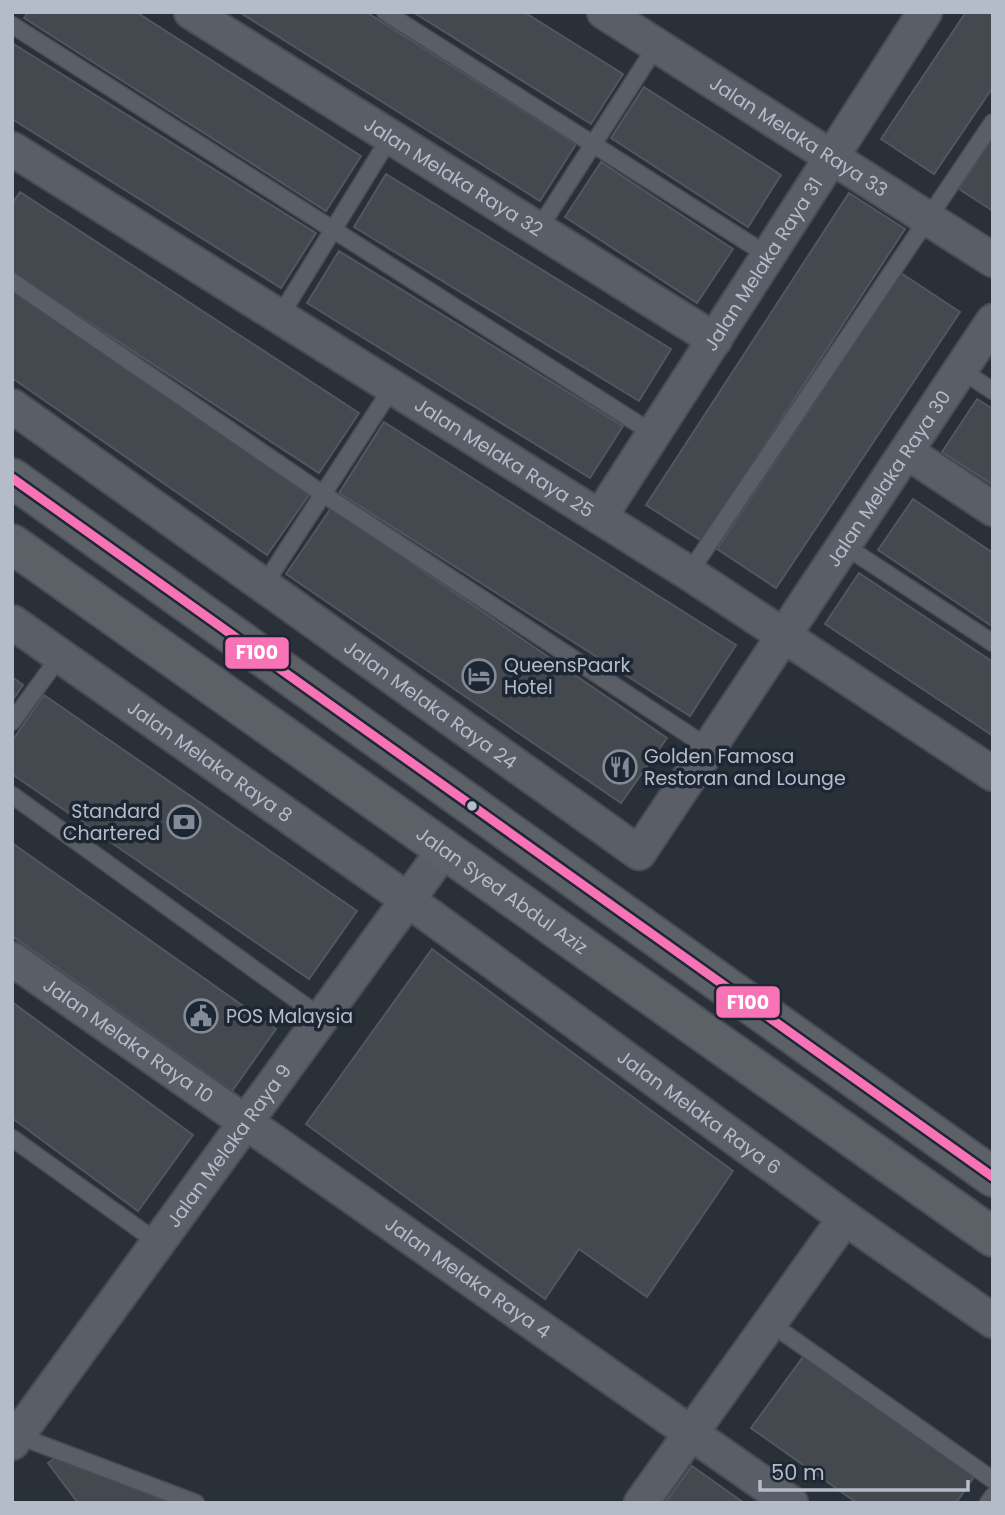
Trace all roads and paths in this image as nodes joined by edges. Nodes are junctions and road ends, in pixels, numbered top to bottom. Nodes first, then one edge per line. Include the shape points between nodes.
1 (191, 12) edge
2 (385, 12) edge
3 (604, 12) edge
4 (925, 12) edge
5 (12, 25) edge
6 (657, 45) junction
7 (993, 122) edge
8 (389, 139) junction
9 (592, 144) junction
10 (19, 157) edge
11 (833, 157) junction
12 (929, 218) junction
13 (331, 230) junction
14 (538, 230) junction
15 (769, 257) junction
16 (993, 260) edge
17 (12, 281) edge
18 (280, 316) junction
19 (993, 321) edge
20 (715, 340) junction
21 (961, 370) junction
22 (392, 388) junction
23 (993, 391) edge
24 (12, 406) edge
25 (654, 434) junction
26 (907, 452) junction
27 (12, 478) edge
28 (323, 494) junction
29 (993, 509) edge
30 (600, 517) junction
31 (12, 544) edge
32 (845, 546) junction
33 (689, 573) junction
34 (264, 585) junction
35 (12, 622) edge
36 (785, 636) junction
37 (993, 643) edge
38 (60, 656) junction
39 (12, 722) edge
40 (709, 748) junction
41 (993, 774) edge
42 (12, 795) edge
43 (444, 850) junction
44 (408, 900) junction
45 (12, 959) edge
46 (322, 1018) junction
47 (246, 1122) junction
48 (12, 1138) edge
49 (993, 1177) edge
50 (845, 1218) junction
51 (993, 1237) edge
52 (157, 1242) junction
53 (993, 1321) edge
54 (769, 1323) junction
55 (691, 1433) junction
56 (16, 1439) edge
57 (993, 1480) edge
58 (993, 1496) edge
59 (196, 1503) edge
60 (641, 1503) edge
61 (791, 1503) edge
62 (988, 1503) edge

1 - 8 street, Jalan Melaka Raya 32
2 - 9 lane
3 - 6 street, Jalan Melaka Raya 33
4 - 11 street, Jalan Melaka Raya 31
5 - 13 lane
6 - 9 lane
6 - 11 street, Jalan Melaka Raya 33
7 - 12 lane
8 - 13 lane
8 - 14 street, Jalan Melaka Raya 32
9 - 14 lane
9 - 15 lane
10 - 18 street, Jalan Melaka Raya 25
11 - 12 street, Jalan Melaka Raya 33
11 - 15 street, Jalan Melaka Raya 31
12 - 16 street, Jalan Melaka Raya 33
12 - 33 lane
13 - 18 lane
13 - 25 lane
14 - 20 street, Jalan Melaka Raya 32
15 - 20 street, Jalan Melaka Raya 31
17 - 28 lane
18 - 22 street, Jalan Melaka Raya 25
19 - 21 street, Jalan Melaka Raya 30
20 - 25 street, Jalan Melaka Raya 31
21 - 23 lane
21 - 26 street, Jalan Melaka Raya 30
22 - 28 lane
22 - 30 street, Jalan Melaka Raya 25
24 - 34 street, Jalan Melaka Raya 24
25 - 30 street, Jalan Melaka Raya 31
26 - 29 street
26 - 32 street, Jalan Melaka Raya 30
27 - 49 main road
28 - 34 lane
28 - 40 lane
30 - 33 street, Jalan Melaka Raya 25
31 - 43 main road, Jalan Syed Abdul Aziz
32 - 36 street, Jalan Melaka Raya 30
32 - 37 lane
33 - 36 street, Jalan Melaka Raya 25
34 - 40 street, Jalan Melaka Raya 24 via 639,853
35 - 38 street, Jalan Melaka Raya 8
36 - 40 street, Jalan Melaka Raya 24
36 - 41 street, Jalan Melaka Raya 25
38 - 39 lane
38 - 44 street, Jalan Melaka Raya 8
42 - 46 lane
43 - 44 street, Jalan Melaka Raya 9
43 - 51 main road, Jalan Syed Abdul Aziz
44 - 46 street, Jalan Melaka Raya 9
44 - 50 street, Jalan Melaka Raya 6
45 - 47 street, Jalan Melaka Raya 10
46 - 47 street, Jalan Melaka Raya 9
47 - 52 street, Jalan Melaka Raya 9
47 - 55 street, Jalan Melaka Raya 4
48 - 52 lane
50 - 53 street, Jalan Melaka Raya 6
50 - 54 street
52 - 56 street, Jalan Melaka Raya 9
54 - 55 street
54 - 57 lane
55 - 60 street
55 - 61 street, Jalan Melaka Raya 4
56 - 59 lane
58 - 62 lane

